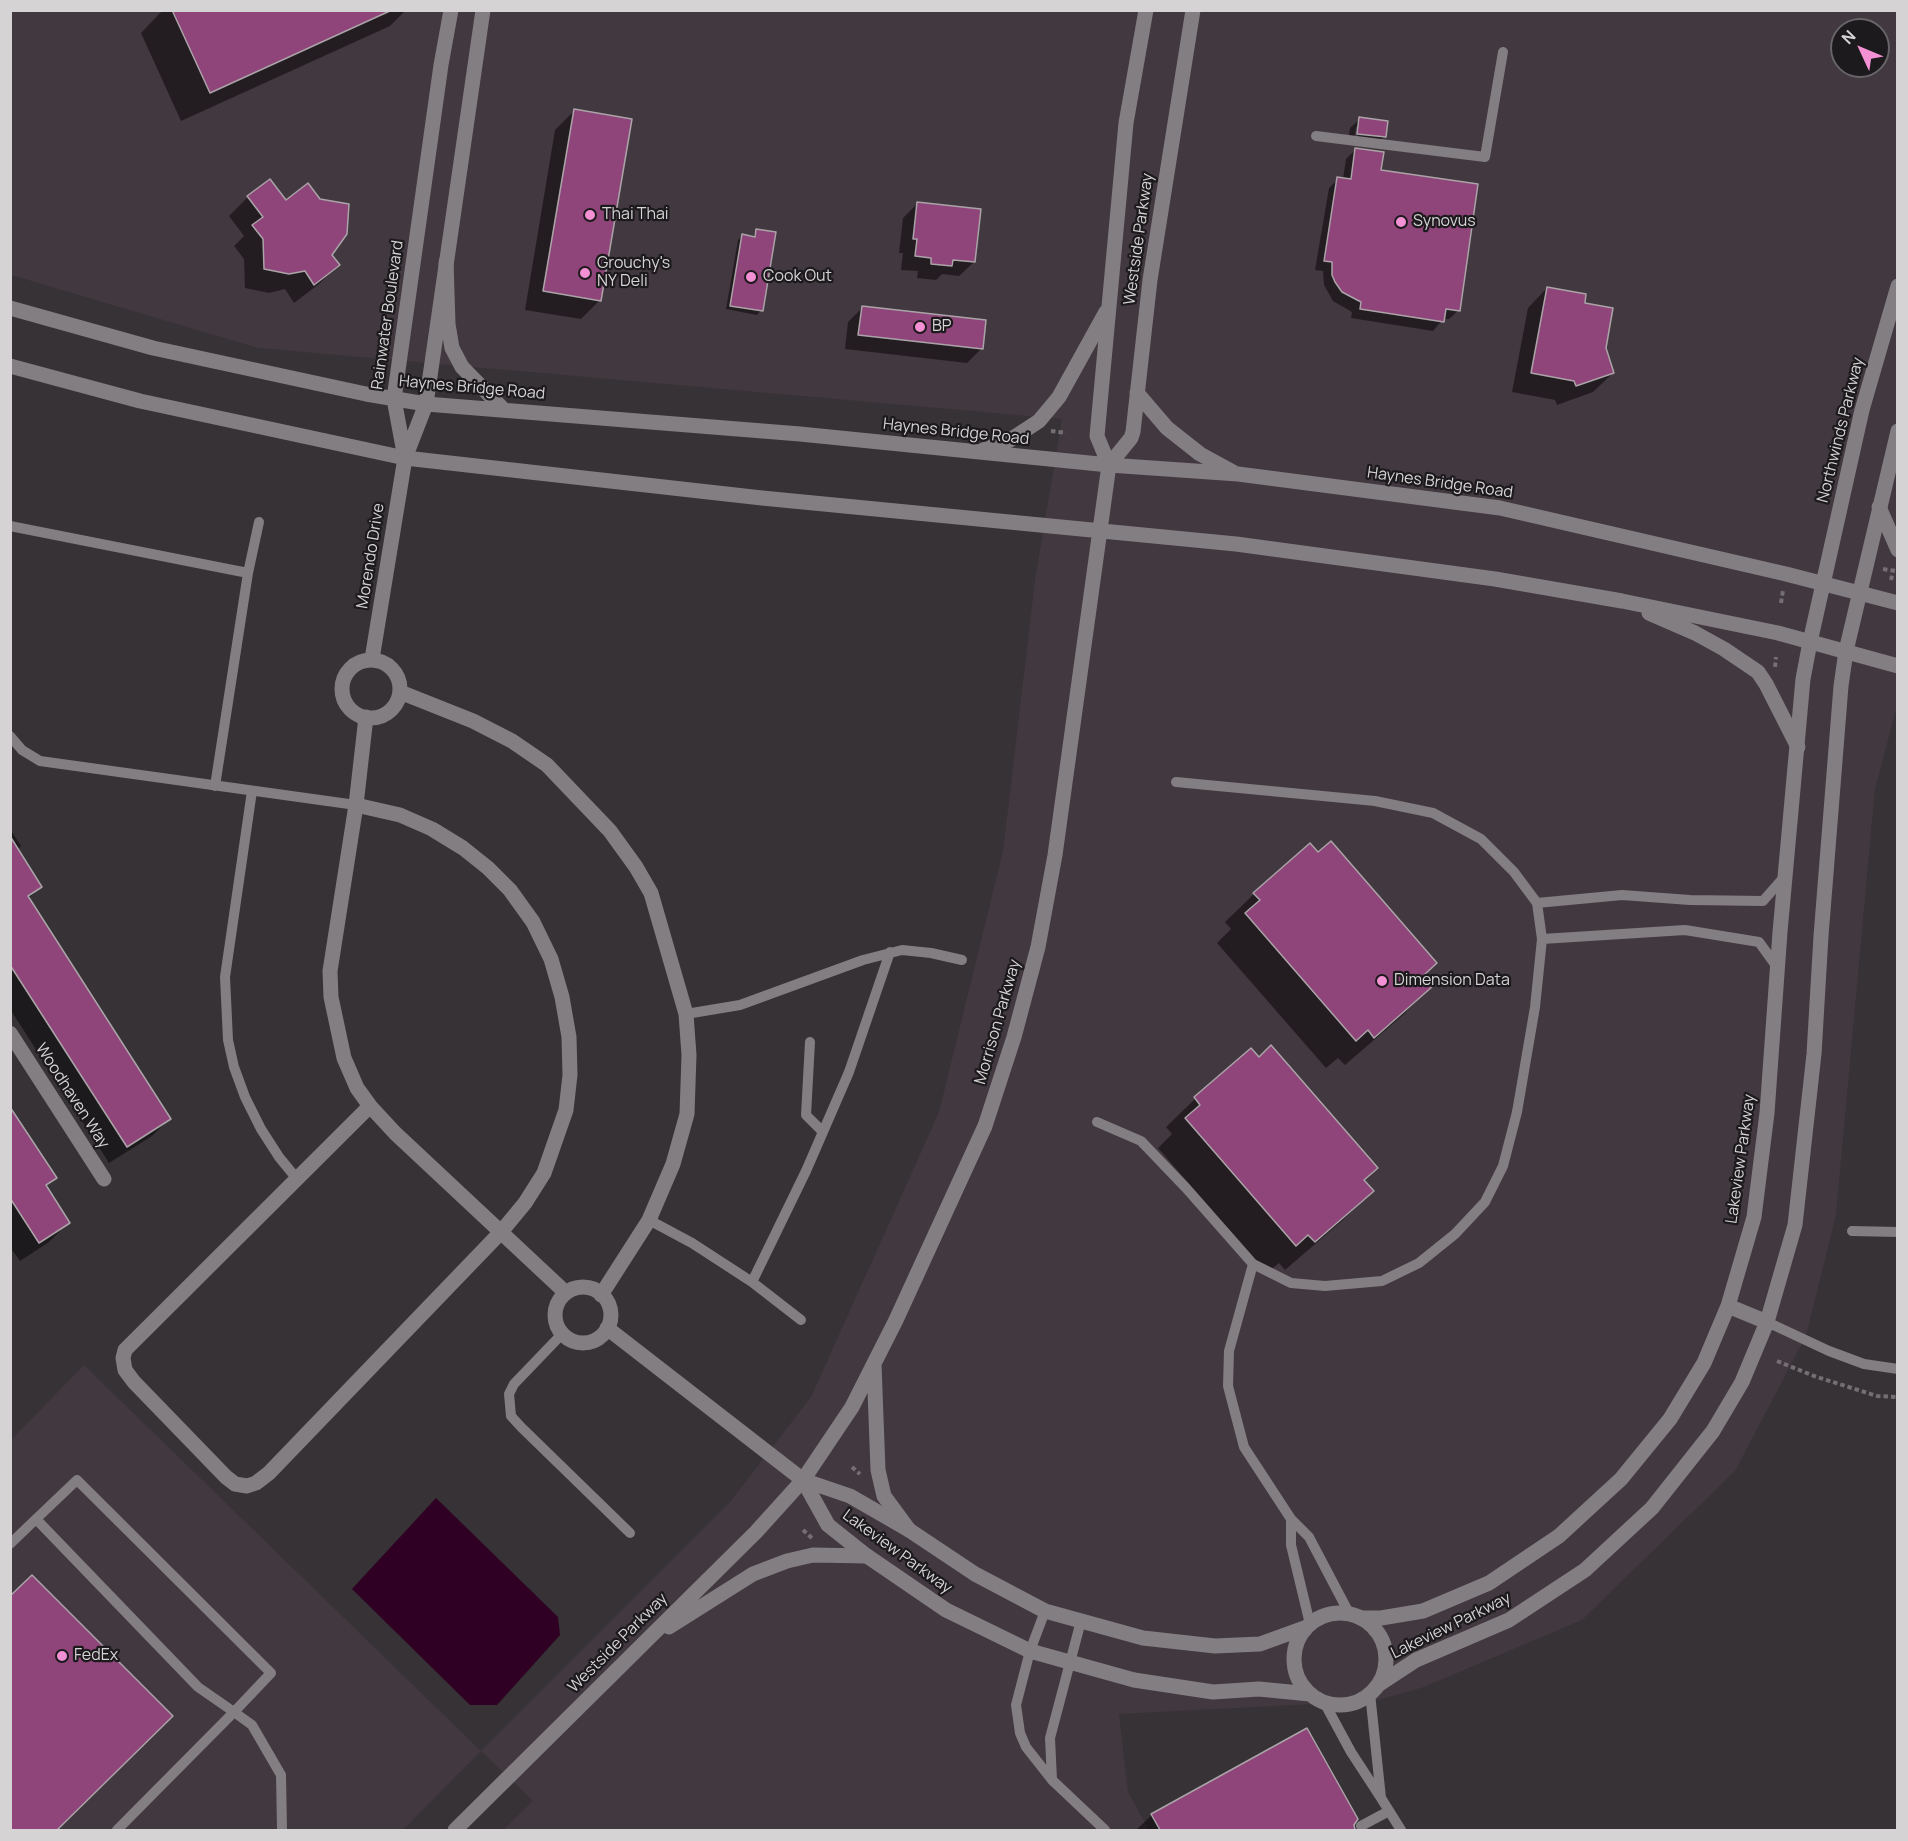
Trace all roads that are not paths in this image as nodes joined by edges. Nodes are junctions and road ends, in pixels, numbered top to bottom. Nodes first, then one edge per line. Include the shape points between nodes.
1 (451, 10) edge
2 (483, 10) edge
3 (1146, 10) edge
4 (1193, 10) edge
5 (1503, 52) dead end
6 (1316, 136) dead end
7 (446, 262) junction
8 (1898, 286) edge
9 (1109, 305) junction
10 (10, 308) edge
11 (10, 366) edge
12 (1137, 393) junction
13 (394, 399) junction
14 (426, 404) junction
15 (504, 410) junction
16 (1898, 431) edge
17 (977, 452) junction
18 (405, 458) junction
19 (1109, 465) junction
20 (1238, 474) junction
21 (1879, 507) junction
22 (259, 522) dead end
23 (10, 526) edge
24 (1099, 532) junction
25 (1898, 550) edge
26 (248, 573) junction
27 (1823, 583) junction
28 (1858, 592) junction
29 (1622, 601) junction
30 (1898, 603) edge
31 (1810, 642) junction
32 (1846, 651) junction
33 (372, 659) junction
34 (1898, 666) edge
35 (400, 692) junction
36 (366, 717) junction
37 (10, 736) edge
38 (1798, 747) junction
39 (1176, 782) dead end
40 (214, 786) junction
41 (252, 791) junction
42 (356, 805) junction
43 (1785, 875) junction
44 (1537, 903) junction
45 (1542, 939) junction
46 (890, 952) junction
47 (962, 960) dead end
48 (1777, 967) junction
49 (686, 1014) junction
50 (10, 1033) edge
51 (810, 1042) dead end
52 (370, 1106) junction
53 (1097, 1122) dead end
54 (823, 1132) junction
55 (104, 1179) dead end
56 (297, 1179) junction
57 (649, 1220) junction
58 (1852, 1231) dead end
59 (501, 1232) junction
60 (1898, 1232) edge
61 (1253, 1264) junction
62 (752, 1282) junction
63 (566, 1293) junction
64 (601, 1294) junction
65 (1728, 1306) junction
66 (801, 1320) dead end
67 (1767, 1322) junction
68 (607, 1328) junction
69 (562, 1334) junction
70 (874, 1362) junction
71 (1898, 1369) edge
72 (803, 1480) junction
73 (36, 1519) junction
74 (1291, 1519) junction
75 (909, 1530) junction
76 (630, 1533) dead end
77 (10, 1544) edge
78 (867, 1556) junction
79 (1045, 1611) junction
80 (1356, 1616) junction
81 (1082, 1621) junction
82 (1309, 1626) junction
83 (643, 1643) junction
84 (1030, 1651) junction
85 (1070, 1662) junction
86 (1374, 1689) junction
87 (1317, 1698) junction
88 (234, 1712) junction
89 (1052, 1780) junction
90 (1381, 1798) junction
91 (1389, 1811) junction
92 (1361, 1826) dead end
93 (117, 1830) edge
94 (282, 1830) edge
95 (455, 1830) edge
96 (1105, 1830) edge
97 (1401, 1830) edge

1 - 13 street, Rainwater Boulevard
2 - 7 street
3 - 9 street, Westside Parkway via 1126,123
4 - 12 street, Westside Parkway via 1150,280
5 - 6 lane via 1485,157
7 - 14 street
7 - 15 street via 452,348 462,367
8 - 27 street, Northwinds Parkway via 1862,410
9 - 17 street via 1059,397 1039,421 1010,440
9 - 19 street, Westside Parkway via 1097,436
10 - 13 street, Haynes Bridge Road via 153,348
11 - 18 street via 140,401
12 - 19 street, Westside Parkway via 1131,438
12 - 20 street via 1175,435
13 - 14 street, Haynes Bridge Road
13 - 18 street, Rainwater Boulevard
14 - 15 street, Haynes Bridge Road
14 - 18 street
15 - 17 street, Haynes Bridge Road
16 - 21 street
17 - 19 street, Haynes Bridge Road
18 - 24 street
18 - 33 street, Morendo Drive
19 - 20 street, Haynes Bridge Road
19 - 24 street
20 - 27 street, Haynes Bridge Road via 1500,508
21 - 25 street
21 - 28 street
22 - 26 lane
23 - 26 lane
24 - 29 street via 1248,546 1496,579
24 - 70 street, Morrison Parkway via 1056,855 1038,947 1014,1037 985,1126
26 - 40 lane
27 - 28 street, Haynes Bridge Road
27 - 31 street, Lakeview Parkway
28 - 30 street, Haynes Bridge Road
28 - 32 street
29 - 31 street
29 - 38 street via 1695,633 1758,672
31 - 32 street
31 - 38 street, Lakeview Parkway
32 - 34 street
32 - 67 street, Lakeview Parkway via 1807,1128 1795,1225
33 - 35 street via 390,666 400,683
33 - 36 street via 353,665 343,682 344,701
35 - 36 street via 392,709
35 - 49 street via 512,741 547,765 610,831 651,893
36 - 42 street
37 - 40 lane via 22,750 40,761
38 - 43 street, Lakeview Parkway
39 - 44 lane via 1375,801 1433,813 1481,839 1514,872
40 - 41 lane
41 - 42 lane
41 - 56 lane via 225,977 228,1040 245,1096 267,1138
42 - 52 street via 330,971 331,997 344,1058
42 - 59 street via 400,815 463,848 510,890 533,922 551,959 569,1037 566,1110 544,1173
43 - 44 lane via 1763,901 1622,895
43 - 48 street, Lakeview Parkway
44 - 45 lane
45 - 48 lane via 1685,930 1759,942
45 - 61 lane via 1517,1112 1503,1166 1485,1202 1455,1234 1419,1263 1383,1281 1325,1286 1291,1283
46 - 47 lane via 931,952
46 - 49 lane via 740,1005
46 - 54 lane via 849,1072
48 - 65 street, Lakeview Parkway via 1767,1113 1754,1217
49 - 57 street via 687,1114 673,1164
50 - 55 street, Woodhaven Way
51 - 54 lane via 806,1115
52 - 56 street
52 - 59 street
53 - 61 lane via 1141,1141
54 - 62 lane
56 - 59 street via 125,1350 123,1358 125,1370 134,1382 235,1484 247,1486 269,1473
57 - 62 lane
57 - 64 street
58 - 60 lane
59 - 63 street
61 - 74 lane via 1229,1351 1228,1386 1244,1447
62 - 66 lane
63 - 64 street via 584,1287
63 - 69 street via 556,1308 557,1326
64 - 68 street via 610,1311
65 - 67 street
65 - 80 street, Lakeview Parkway via 1704,1363 1670,1419 1621,1479 1560,1536 1489,1583 1423,1611 1381,1618
67 - 71 lane via 1864,1364
67 - 86 street, Lakeview Parkway via 1742,1382 1713,1431 1652,1508 1585,1570 1509,1620 1416,1660
68 - 69 street via 594,1341 586,1343 577,1343
68 - 72 street
69 - 76 lane via 514,1384 509,1394 511,1416
70 - 72 street, Morrison Parkway via 852,1407
70 - 75 street via 878,1470 884,1496
72 - 75 street, Lakeview Parkway via 850,1496
72 - 78 street, Lakeview Parkway via 828,1525
72 - 83 street, Westside Parkway
73 - 77 lane
73 - 88 lane via 198,1687
73 - 88 lane via 77,1480 271,1673
74 - 80 lane via 1309,1538
74 - 82 lane via 1291,1545
75 - 79 street, Lakeview Parkway via 975,1574
78 - 83 street via 813,1555 753,1574
78 - 84 street, Lakeview Parkway via 946,1610
79 - 81 street, Lakeview Parkway
79 - 84 lane
80 - 82 street via 1334,1613
80 - 86 street via 1375,1628 1383,1640 1385,1671
81 - 82 street, Lakeview Parkway via 1143,1638 1215,1646 1260,1644
81 - 85 lane
82 - 87 street via 1294,1653 1295,1668 1301,1682
83 - 95 street, Westside Parkway
84 - 85 street, Lakeview Parkway
84 - 89 lane via 1016,1705 1020,1732 1026,1747
85 - 87 street, Lakeview Parkway via 1134,1680 1213,1692 1259,1689
85 - 89 lane via 1050,1738
86 - 87 street via 1354,1703 1339,1705
86 - 90 lane
87 - 90 lane
88 - 93 lane
88 - 94 lane via 252,1725 281,1775
89 - 96 lane
90 - 91 lane
91 - 92 lane
91 - 97 lane

